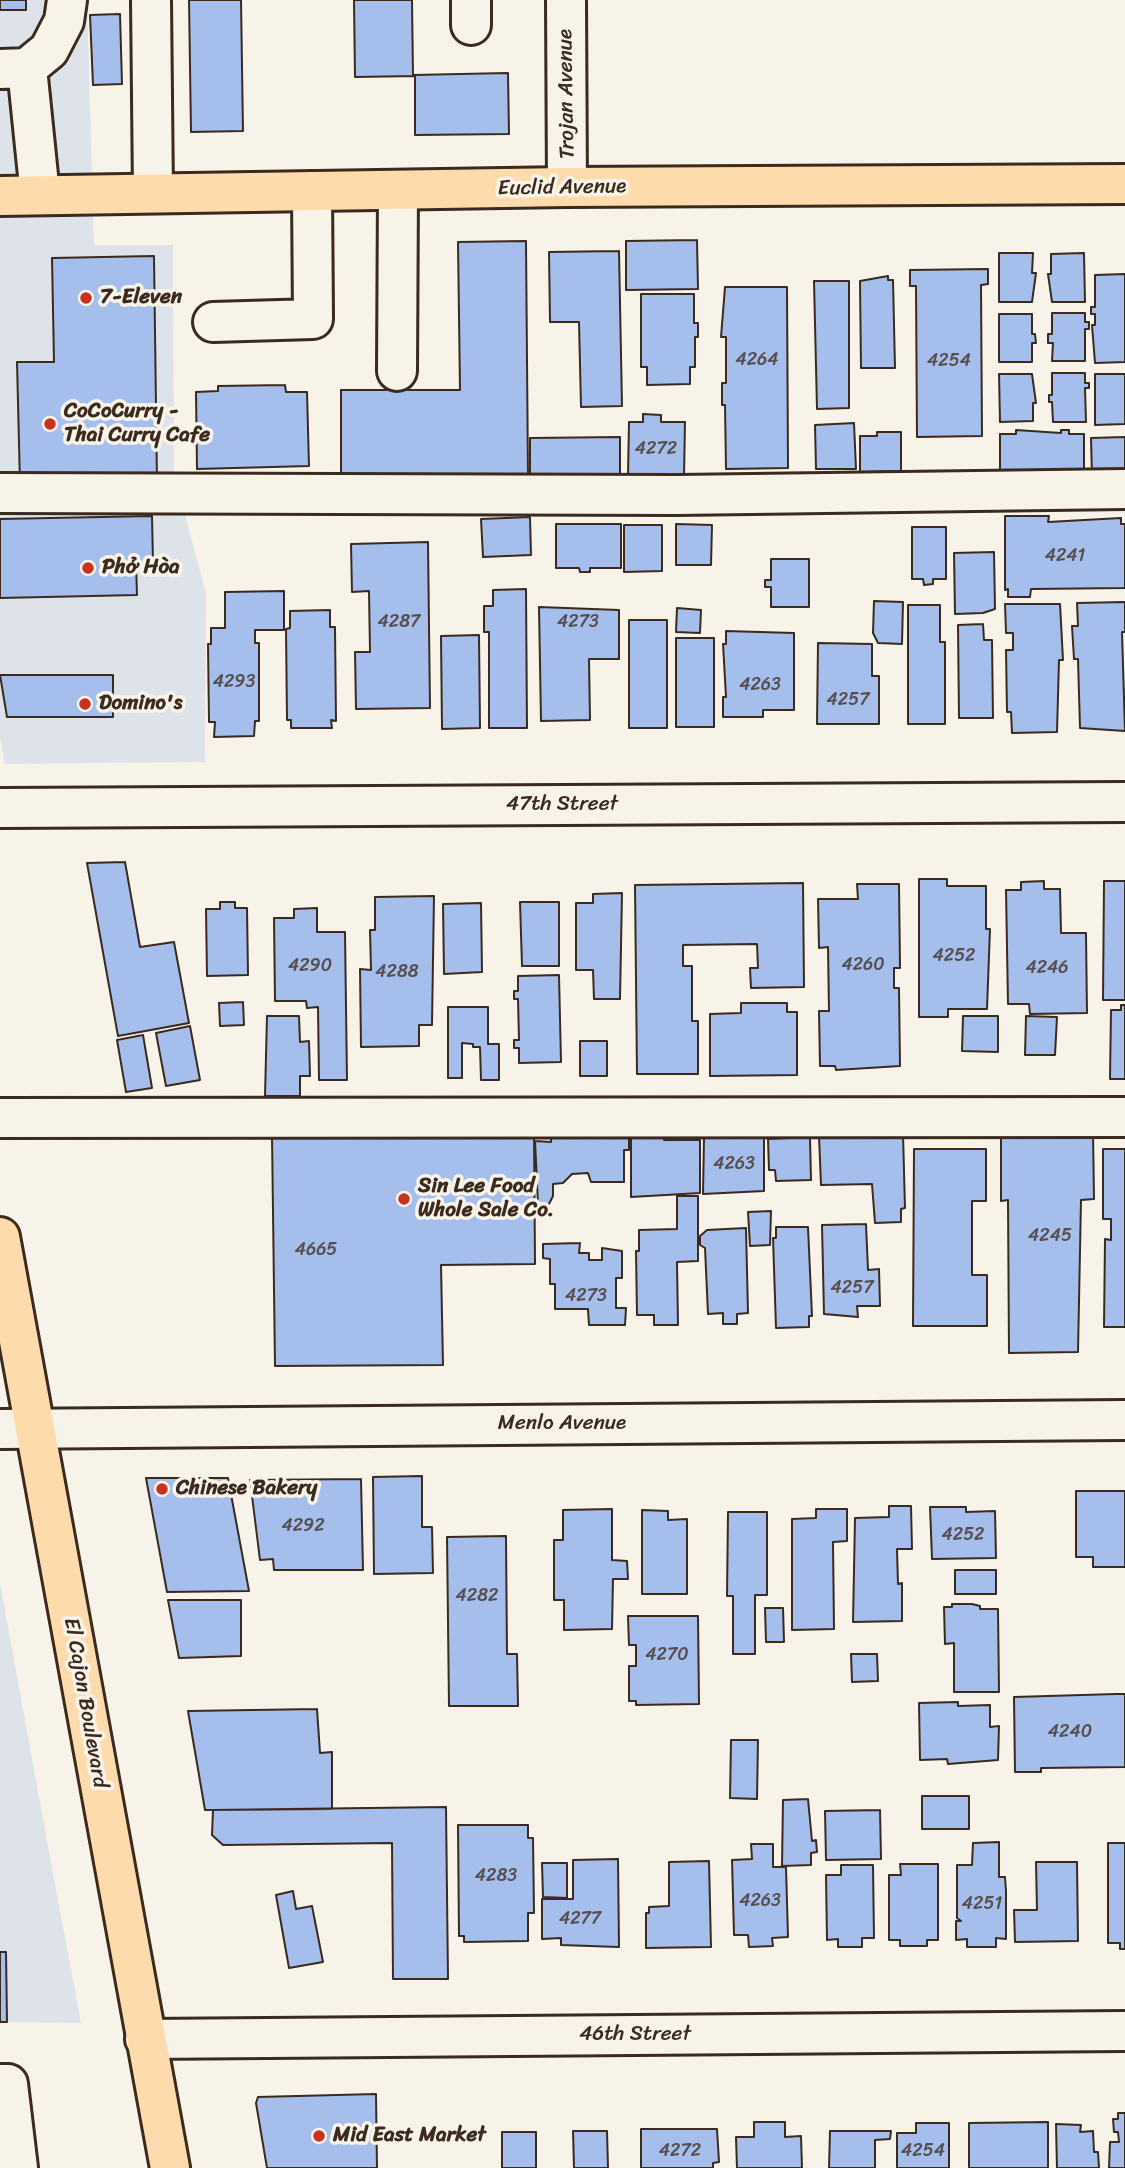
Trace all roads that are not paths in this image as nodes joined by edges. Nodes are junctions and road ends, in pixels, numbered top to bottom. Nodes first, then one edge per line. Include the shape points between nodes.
1 (67, 0) edge
2 (151, 0) edge
3 (566, 0) edge
4 (14, 69) edge
5 (1125, 184) edge
6 (567, 187) junction
7 (398, 190) junction
8 (312, 191) junction
9 (153, 193) junction
10 (40, 195) junction
11 (0, 196) edge
12 (213, 322) dead end
13 (397, 371) dead end
14 (1125, 489) edge
15 (0, 494) edge
16 (1125, 802) edge
17 (0, 808) edge
18 (1125, 1117) edge
19 (0, 1118) edge
20 (0, 1237) edge
21 (1125, 1420) edge
22 (18, 1429) edge
23 (1125, 2031) edge
24 (145, 2039) junction
25 (0, 2084) edge
26 (18, 2168) edge
27 (170, 2168) edge

1 - 4 street via 58,38
2 - 9 street
3 - 6 street, Trojan Avenue
4 - 10 street
5 - 6 main road, Euclid Avenue
6 - 7 main road, Euclid Avenue
7 - 8 main road, Euclid Avenue
7 - 13 street
8 - 9 main road, Euclid Avenue
8 - 12 street via 313,319
9 - 10 main road, Euclid Avenue
10 - 11 main road, Euclid Avenue
14 - 15 street via 677,495
16 - 17 street, 47th Street
18 - 19 street
20 - 22 main road, El Cajon Boulevard
21 - 22 street, Menlo Avenue
22 - 24 main road, El Cajon Boulevard
23 - 24 street, 46th Street
24 - 27 main road, El Cajon Boulevard
25 - 26 street via 8,2084

